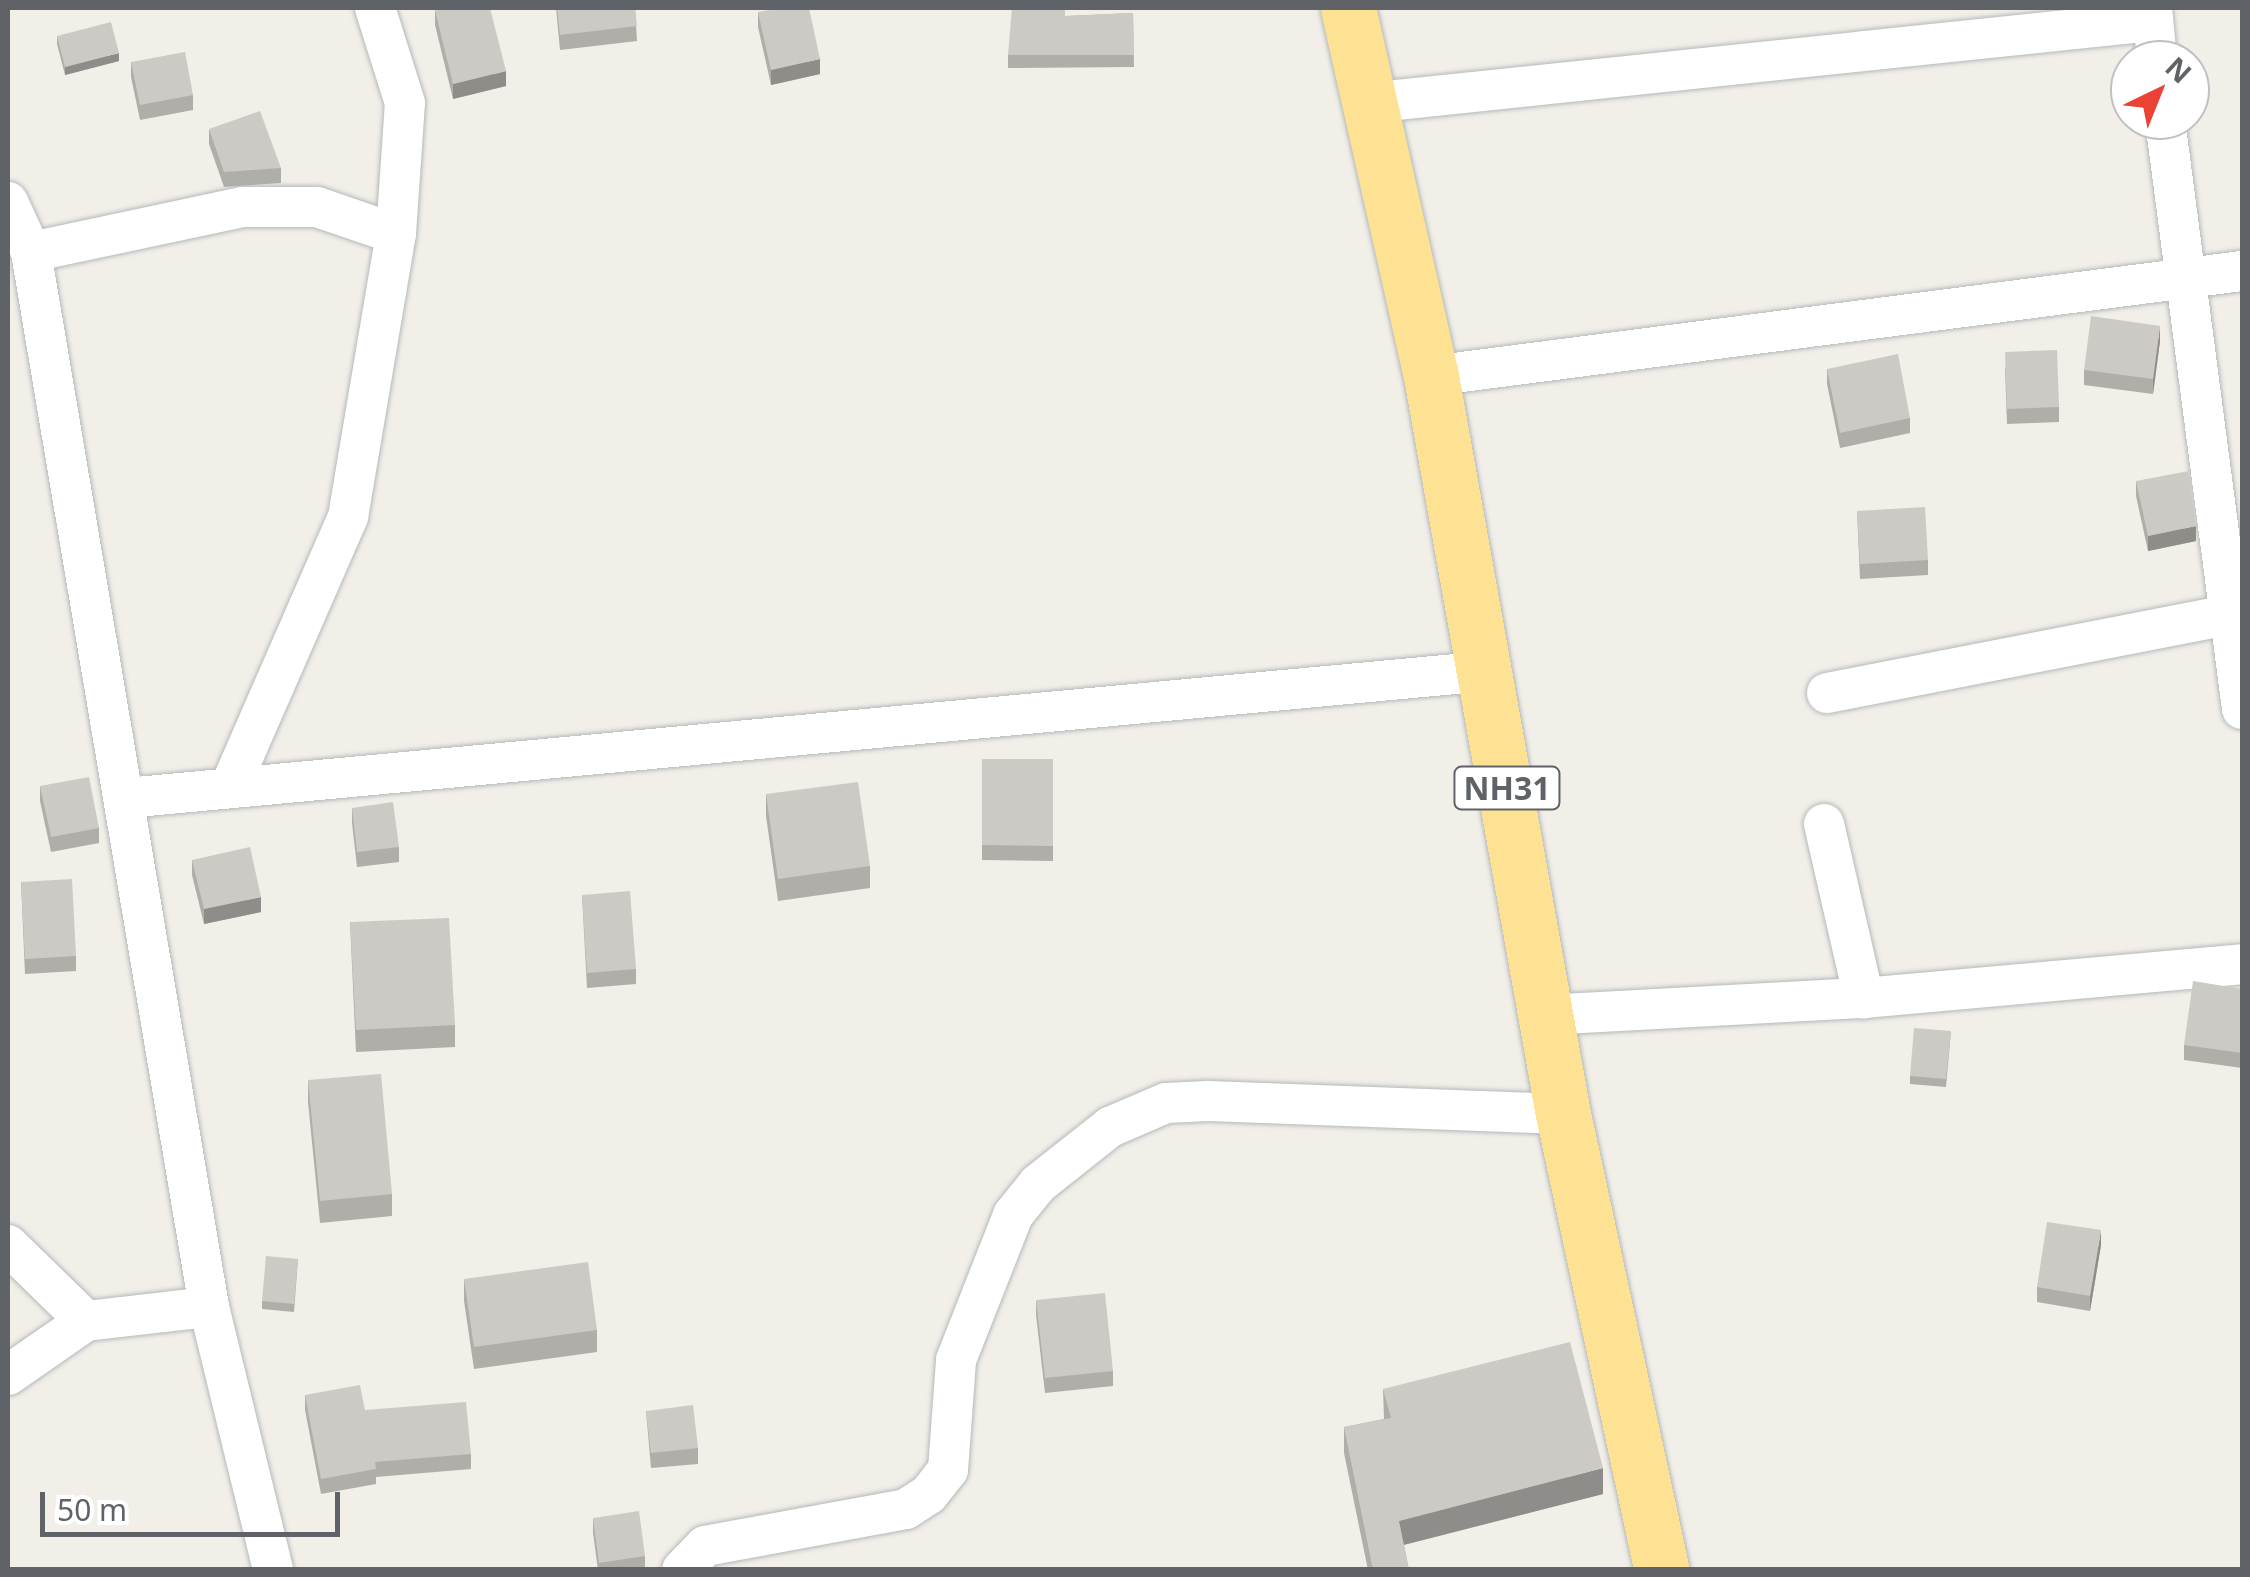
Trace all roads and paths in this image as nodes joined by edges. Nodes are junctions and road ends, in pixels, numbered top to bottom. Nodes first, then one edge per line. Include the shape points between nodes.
1 (375, 8) edge
2 (1348, 8) edge
3 (2153, 29) edge
4 (1368, 103) junction
5 (2168, 140) edge
6 (8, 202) edge
7 (396, 234) junction
8 (31, 252) junction
9 (2242, 271) edge
10 (2188, 282) junction
11 (1431, 376) junction
12 (2237, 613) edge
13 (1487, 671) junction
14 (1827, 693) dead end
15 (2242, 709) edge
16 (230, 787) junction
17 (126, 798) junction
18 (1824, 824) dead end
19 (2242, 964) edge
20 (1864, 998) junction
21 (1546, 1015) junction
22 (1563, 1114) junction
23 (8, 1245) edge
24 (209, 1307) junction
25 (86, 1321) junction
26 (8, 1375) edge
27 (273, 1570) edge
28 (682, 1570) edge
29 (1662, 1570) edge

1 - 7 street via 405,103
2 - 4 highway, NH31
3 - 4 street
4 - 11 highway, NH31
5 - 10 street
6 - 8 street
7 - 8 street via 317,207 243,207
7 - 16 street via 348,518
8 - 17 street
9 - 10 street
10 - 11 street
10 - 12 street
11 - 13 highway, NH31
12 - 14 street
12 - 15 street
13 - 16 street
13 - 21 highway, NH31
16 - 17 street
17 - 24 street
18 - 20 street
19 - 20 street
20 - 21 street
21 - 22 highway, NH31
22 - 28 street via 1166,1103 1110,1127 1038,1184 1013,1215 956,1360 948,1470 930,1494 906,1509 718,1542
22 - 29 highway, NH31
23 - 25 street via 51,1294
24 - 25 street
24 - 27 street
25 - 26 street

